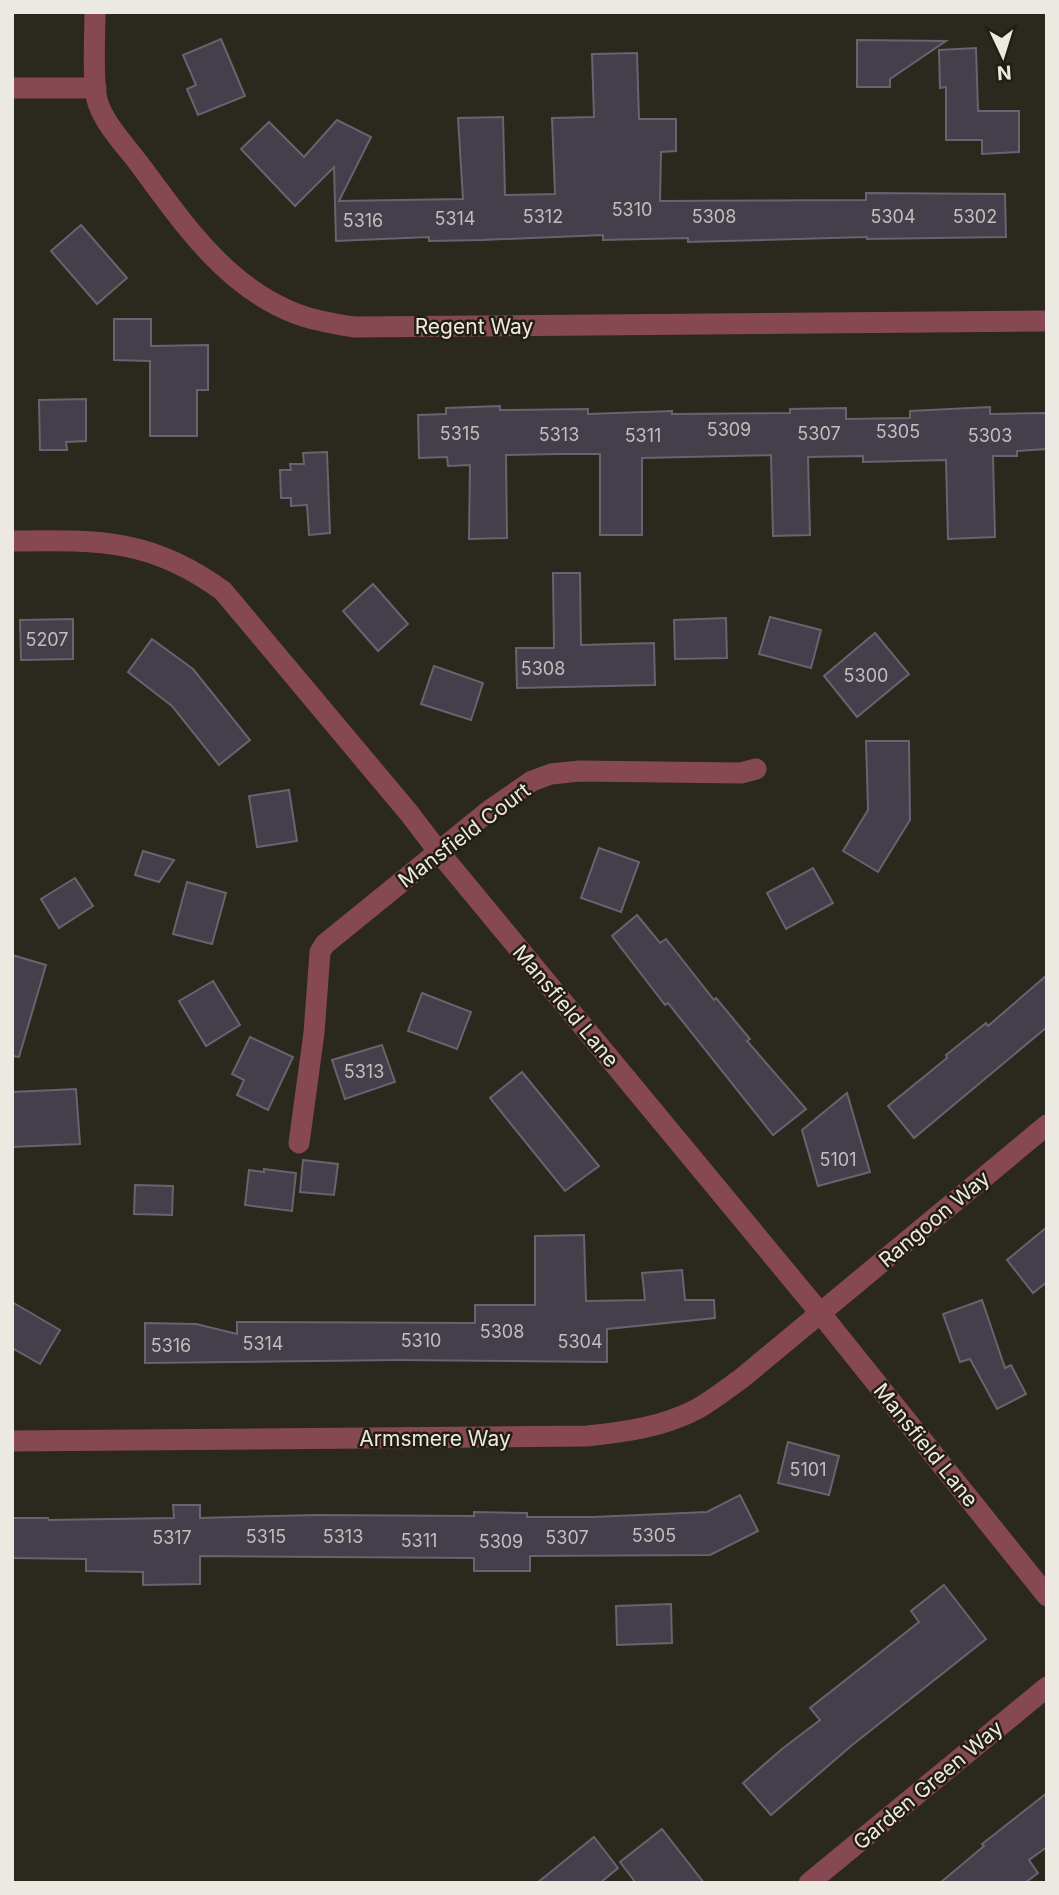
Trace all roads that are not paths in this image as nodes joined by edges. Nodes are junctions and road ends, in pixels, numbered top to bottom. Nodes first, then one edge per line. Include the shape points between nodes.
1 (95, 12) edge
2 (12, 88) edge
3 (96, 88) junction
4 (1047, 321) edge
5 (12, 541) edge
6 (756, 769) dead end
7 (438, 852) junction
8 (1047, 1125) edge
9 (299, 1143) dead end
10 (821, 1314) junction
11 (12, 1441) edge
12 (1047, 1597) edge
13 (1047, 1687) edge
14 (809, 1883) edge

1 - 3 street, Regent Way
2 - 3 street
3 - 4 street, Regent Way via 109,123 215,260 271,301 325,322 368,327
5 - 7 street, Mansfield Lane via 120,544 173,560 199,574 239,608
6 - 7 street, Mansfield Court via 741,773 551,774 532,781
7 - 9 street, Mansfield Court via 320,952
7 - 10 street, Mansfield Lane
8 - 10 street, Rangoon Way
10 - 11 street, Armsmere Way via 698,1408 634,1431 587,1436
10 - 12 street, Mansfield Lane
13 - 14 street, Garden Green Way

